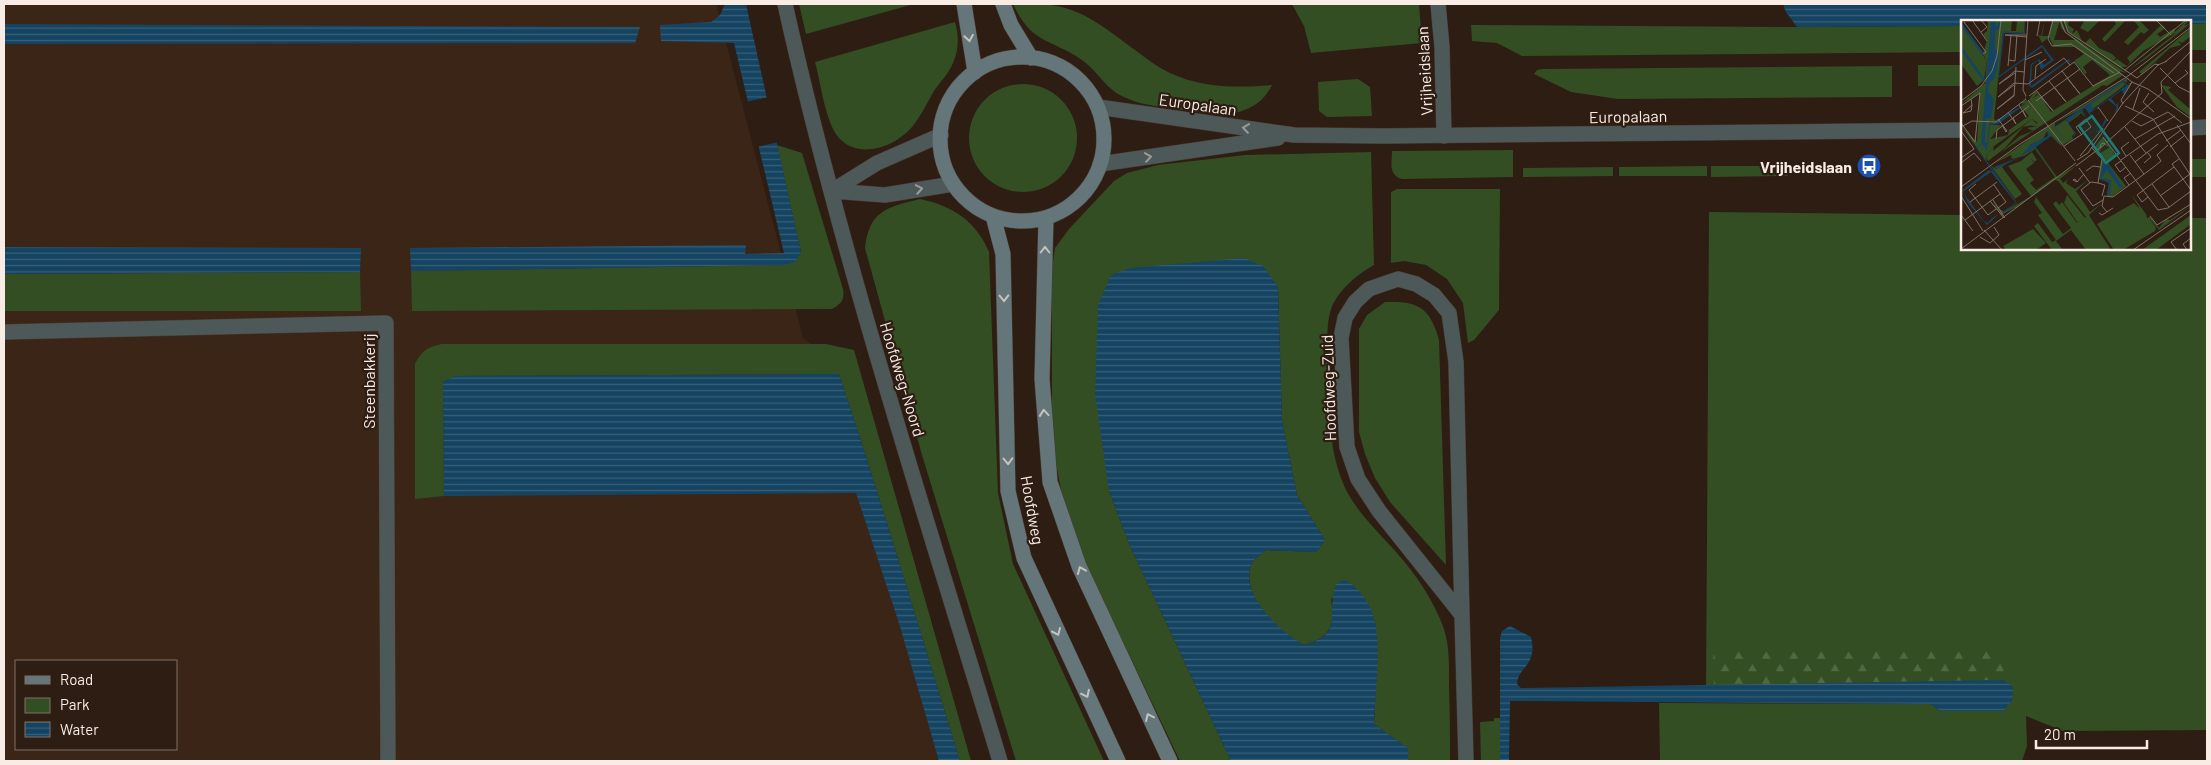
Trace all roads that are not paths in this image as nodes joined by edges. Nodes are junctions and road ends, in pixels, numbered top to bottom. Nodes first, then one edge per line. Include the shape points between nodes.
1 (785, 4) edge
2 (964, 4) edge
3 (1003, 4) edge
4 (1438, 4) edge
5 (1030, 58) junction
6 (975, 72) junction
7 (1098, 107) junction
8 (2207, 127) edge
9 (2191, 128) edge
10 (1961, 130) edge
11 (940, 135) junction
12 (1294, 135) junction
13 (1444, 136) junction
14 (1100, 164) junction
15 (953, 184) junction
16 (832, 192) junction
17 (993, 216) junction
18 (1046, 218) junction
19 (4, 332) edge
20 (1462, 615) junction
21 (388, 761) edge
22 (1000, 761) edge
23 (1118, 761) edge
24 (1170, 761) edge
25 (1466, 761) edge

1 - 16 street, Hoofdweg-Noord
2 -> 6 main road
3 - 5 main road
4 - 13 street, Vrijheidslaan
5 - 6 main road via 1001,60
5 - 7 main road via 1071,73 1091,94
6 - 11 main road via 950,100
12 -> 7 street, Europalaan
7 - 14 main road via 1104,135
8 - 9 street
10 - 13 street, Europalaan
11 - 15 main road via 943,160
11 - 16 street via 878,163
12 - 13 street, Europalaan
14 -> 12 street, Europalaan
14 - 18 main road via 1080,197
16 -> 15 street via 885,195
15 - 17 main road via 970,202
16 - 22 street, Hoofdweg-Noord via 869,330
17 - 18 main road via 1019,221
17 -> 23 main road, Hoofdweg via 1003,254 1008,491 1024,558
24 -> 18 main road, Hoofdweg via 1079,566 1050,482 1042,379
19 - 21 street, Steenbakkerij via 386,324
20 - 20 street, Hoofdweg-Zuid via 1456,362 1449,314 1434,295 1416,284 1398,279 1369,288 1345,318 1341,338 1347,447 1358,479 1379,510
20 - 25 street, Hoofdweg-Zuid

